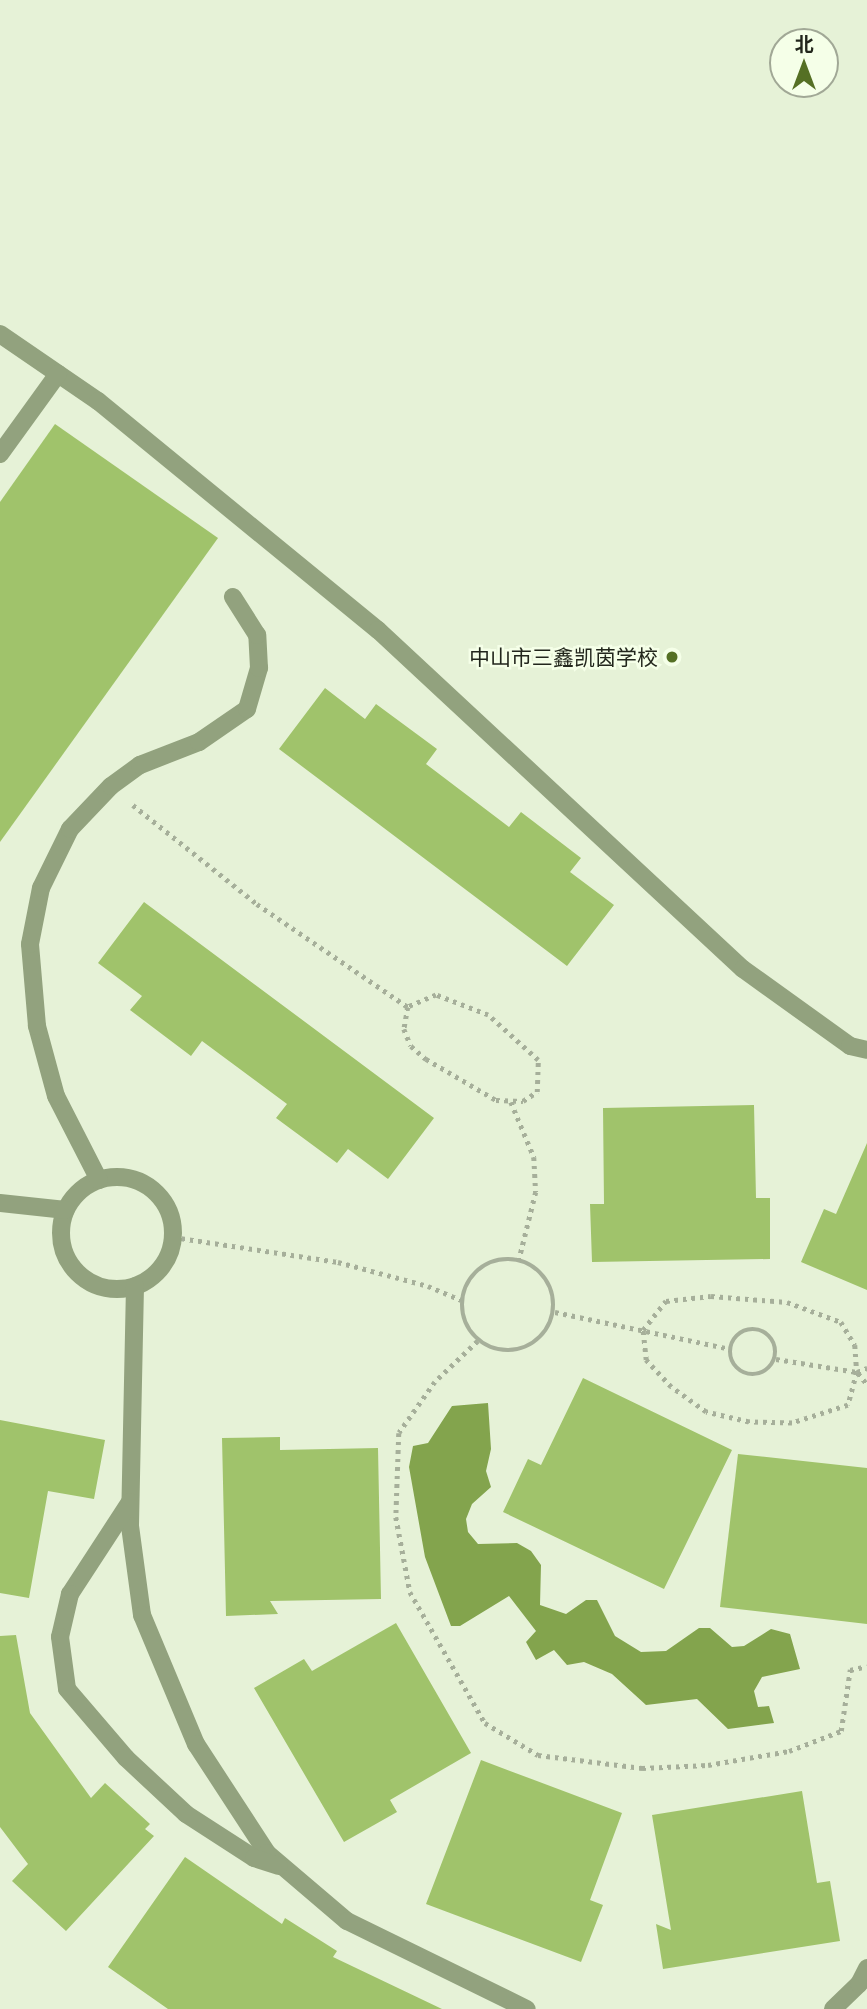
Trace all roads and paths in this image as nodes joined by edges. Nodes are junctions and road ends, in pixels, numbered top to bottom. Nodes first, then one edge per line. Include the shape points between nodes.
1 (0, 334) edge
2 (58, 374) junction
3 (0, 454) edge
4 (233, 597) dead end
5 (111, 786) junction
6 (408, 1007) junction
7 (867, 1050) edge
8 (511, 1102) junction
9 (99, 1180) junction
10 (8, 1204) edge
11 (65, 1210) junction
12 (173, 1237) junction
13 (519, 1260) junction
14 (135, 1286) junction
15 (461, 1300) junction
16 (555, 1312) junction
17 (643, 1330) junction
18 (478, 1341) junction
19 (730, 1349) junction
20 (776, 1359) junction
21 (867, 1368) edge
22 (857, 1372) junction
23 (867, 1384) edge
24 (130, 1502) junction
25 (867, 1666) edge
26 (284, 1867) junction
27 (867, 1968) edge
28 (527, 2009) edge
29 (834, 2009) edge

1 - 2 street
2 - 3 street
2 - 7 street via 98,401 378,630 743,969 850,1046
4 - 5 street via 257,635 259,668 247,709 199,742 140,765
5 - 6 path via 257,904
5 - 9 street via 70,830 41,888 30,944 37,1026 56,1096
6 - 8 path via 404,1029 411,1046 480,1094
6 - 8 path via 429,996 452,999 488,1015 528,1046 538,1060 537,1092
8 - 13 path via 534,1157 536,1192
9 - 11 street via 86,1186
9 - 12 street via 130,1179 145,1185 166,1207
10 - 11 street
11 - 14 street via 62,1246 82,1278 98,1287
12 - 14 street via 161,1267
12 - 15 path via 338,1262 428,1286
13 - 15 path via 485,1265 465,1286
13 - 16 path via 540,1271 549,1283
14 - 24 street
15 - 18 path via 462,1315
16 - 17 path
16 - 18 path via 543,1337 525,1348 504,1352
17 - 19 path
17 - 22 path via 666,1301 711,1296 788,1302 841,1322 855,1345
17 - 22 path via 646,1360 671,1387 706,1412 749,1422 792,1423 848,1405
18 - 25 path via 435,1382 398,1433 396,1517 410,1592 485,1723 538,1755 642,1768 708,1765 789,1751 841,1731 850,1670
19 - 20 path via 733,1364 744,1374 767,1372
19 - 20 path via 743,1331 758,1329 771,1337
20 - 22 path
21 - 22 path
22 - 23 path
24 - 26 street via 142,1615 196,1744 267,1853
24 - 26 street via 70,1594 60,1637 67,1689 126,1758 186,1814 254,1858
26 - 28 street via 347,1921
27 - 29 street via 859,1984

